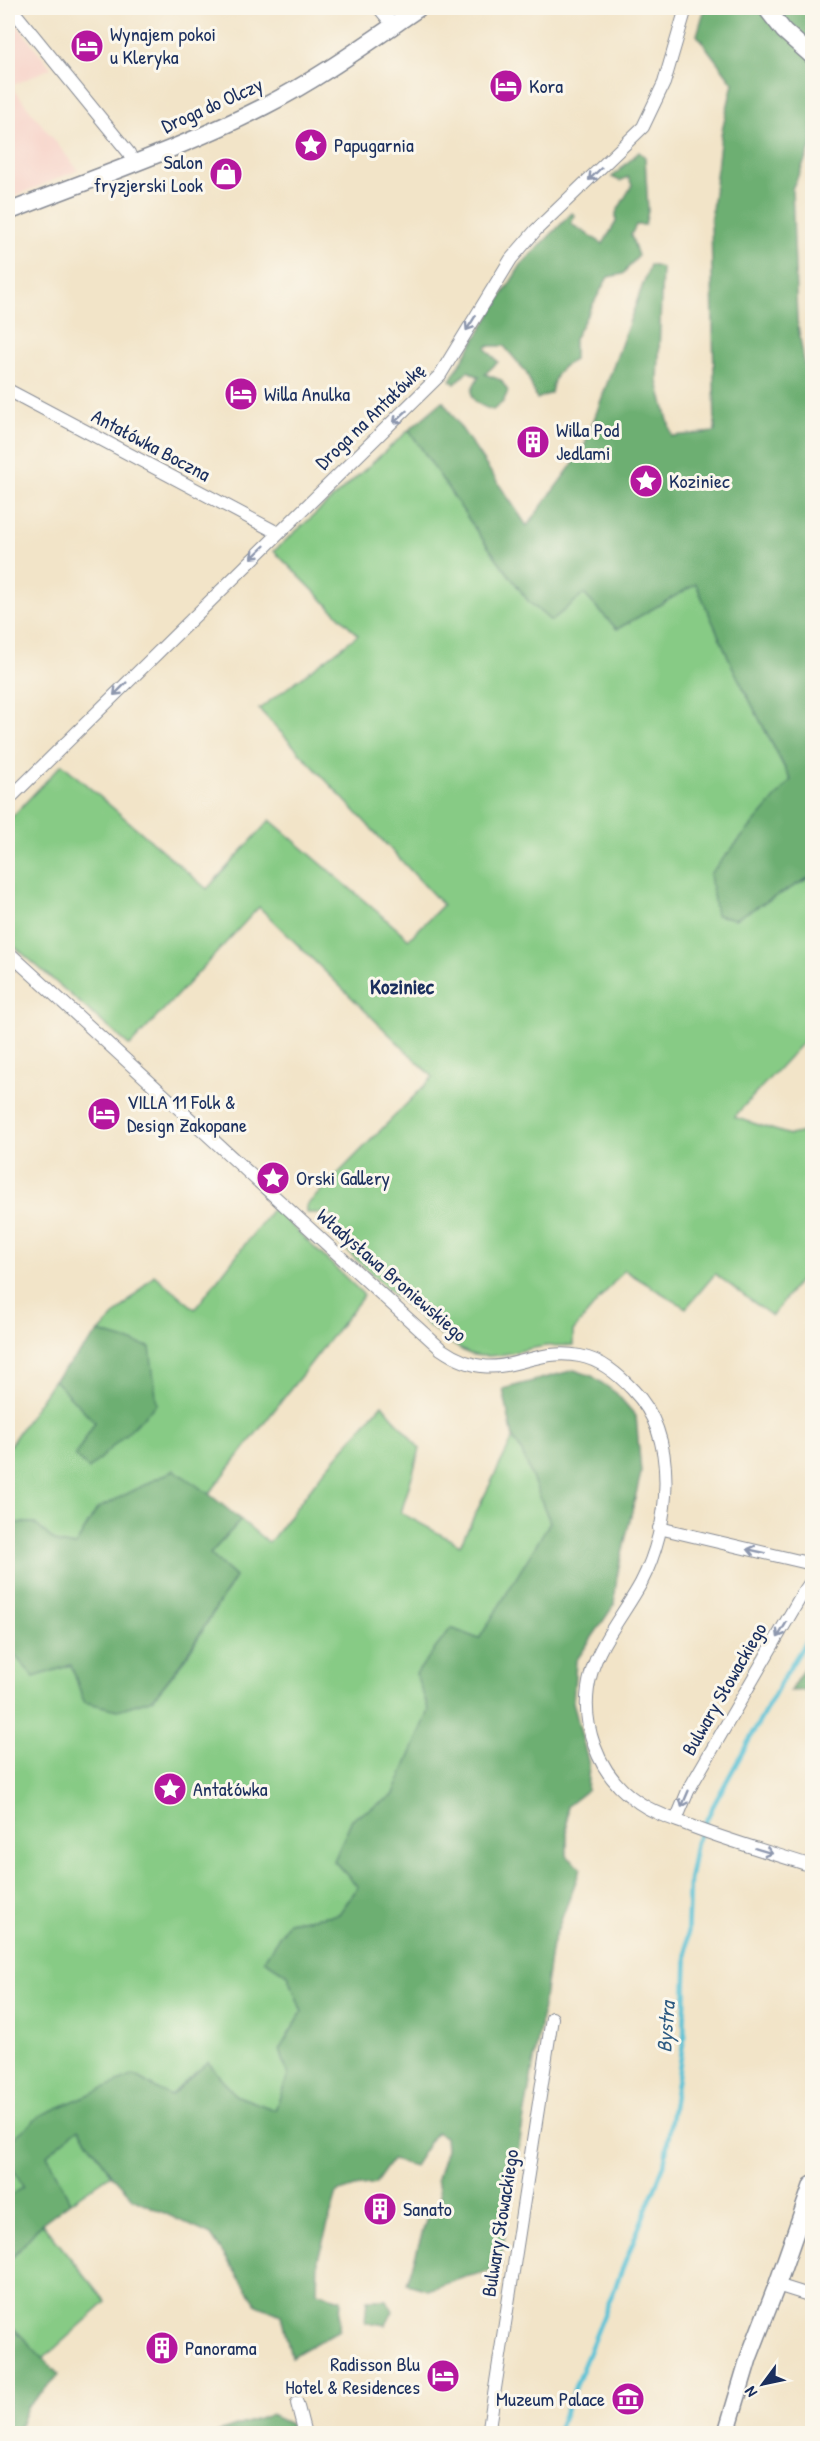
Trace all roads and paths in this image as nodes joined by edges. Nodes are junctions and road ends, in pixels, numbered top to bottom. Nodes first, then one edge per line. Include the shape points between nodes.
1 (11, 8) edge
2 (379, 8) edge
3 (419, 8) edge
4 (686, 8) edge
5 (766, 8) edge
6 (393, 26) junction
7 (813, 56) edge
8 (133, 163) junction
9 (8, 212) edge
10 (8, 390) edge
11 (278, 533) junction
12 (8, 800) edge
13 (8, 952) edge
14 (659, 1528) junction
15 (813, 1564) edge
16 (813, 1580) edge
17 (676, 1820) junction
18 (813, 1866) edge
19 (552, 2018) dead end
20 (813, 2185) edge
21 (777, 2285) junction
22 (813, 2296) edge
23 (297, 2403) dead end
24 (305, 2433) edge
25 (488, 2433) edge
26 (726, 2433) edge

1 - 8 street via 129,153
2 - 6 street
3 - 6 street, Droga do Olczy
4 -> 11 street, Droga na Antałówkę via 664,82 650,117 637,134 511,259 440,375
5 - 7 street via 781,28
6 - 8 street, Droga do Olczy via 278,99
8 - 9 street, Droga do Olczy
10 - 11 street, Antałówka Boczna
11 -> 12 street, Droga na Antałówkę
13 - 14 street, Władysława Broniewskiego via 441,1349 467,1364 484,1367 580,1356 618,1375 644,1403 663,1444 666,1478
15 -> 14 street
14 - 17 street, Władysława Broniewskiego via 642,1580 593,1667 586,1713 596,1748 611,1778 637,1802
16 -> 17 street, Bulwary Słowackiego via 688,1791
17 -> 18 street, Władysława Broniewskiego
19 - 25 street, Bulwary Słowackiego
20 - 21 street
21 - 22 street
21 - 26 street via 749,2357
23 - 24 street

